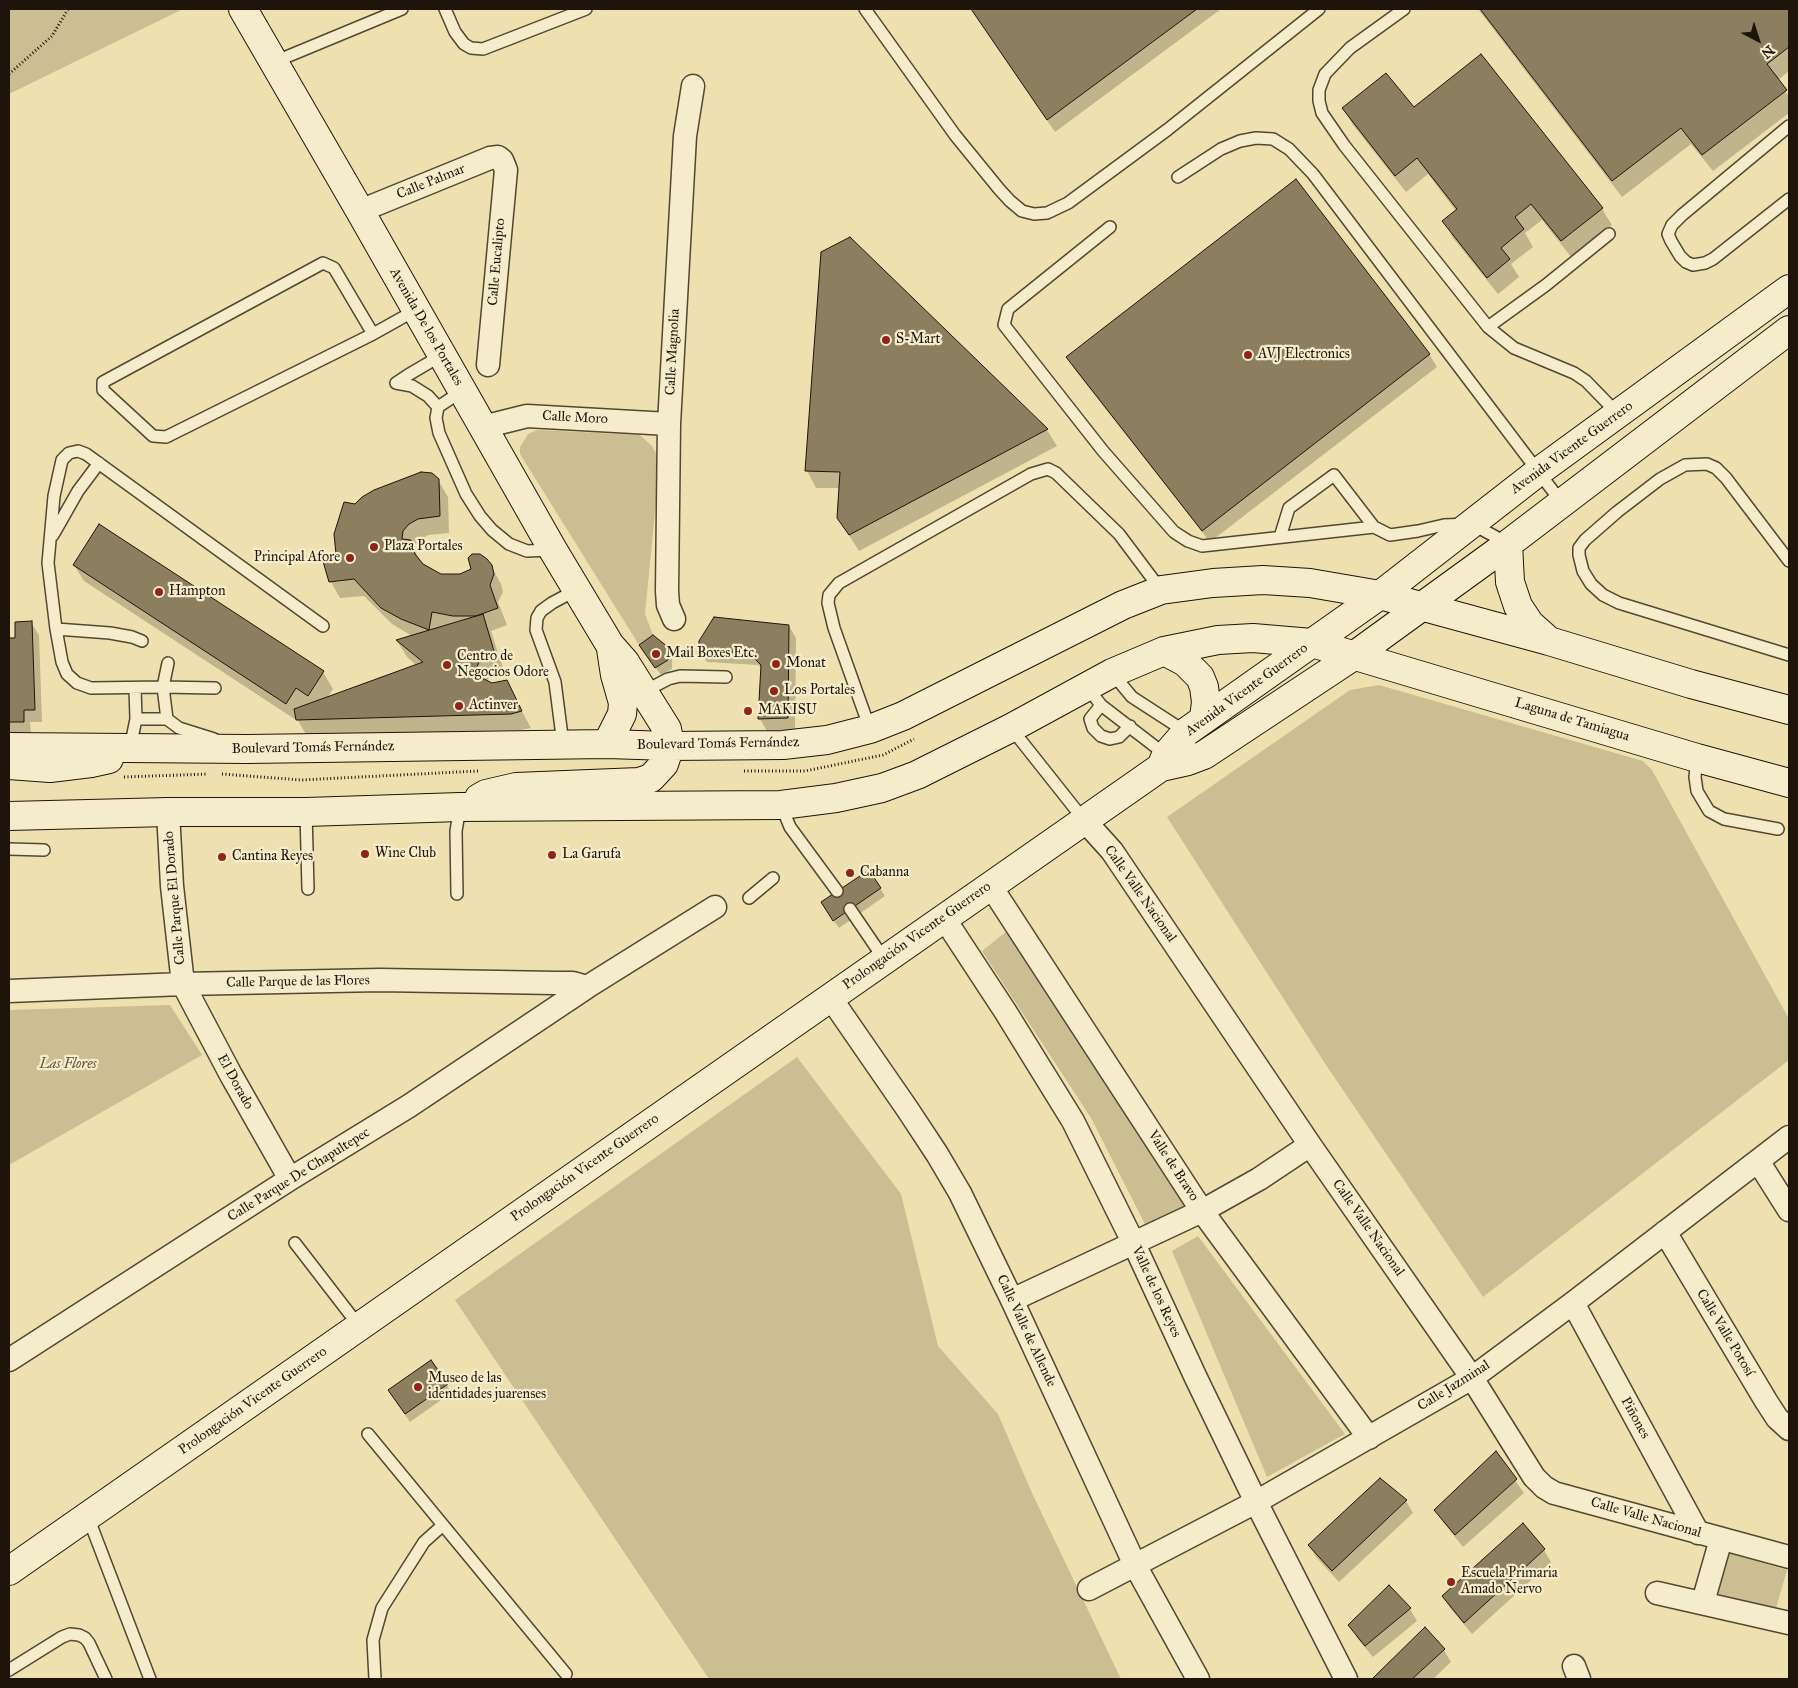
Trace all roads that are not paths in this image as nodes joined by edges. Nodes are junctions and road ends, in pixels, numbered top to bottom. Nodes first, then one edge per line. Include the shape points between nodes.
1 (242, 9) edge
2 (402, 9) edge
3 (446, 9) edge
4 (586, 9) edge
5 (865, 9) edge
6 (1319, 9) edge
7 (1404, 9) edge
8 (274, 62) junction
9 (693, 86) dead end
10 (1789, 126) edge
11 (502, 160) joint
12 (1178, 177) dead end
13 (1789, 199) edge
14 (360, 211) junction
15 (1110, 227) dead end
16 (1609, 234) dead end
17 (1789, 289) edge
18 (416, 310) junction
19 (1488, 327) junction
20 (1789, 330) edge
21 (373, 334) junction
22 (442, 355) junction
23 (488, 365) dead end
24 (462, 391) junction
25 (438, 407) junction
26 (1618, 414) junction
27 (669, 424) junction
28 (483, 427) junction
29 (99, 463) junction
30 (1538, 472) junction
31 (1562, 503) junction
32 (1472, 524) junction
33 (1374, 527) junction
34 (1280, 537) junction
35 (51, 538) junction
36 (1508, 544) junction
37 (553, 550) junction
38 (1789, 561) edge
39 (578, 589) junction
40 (1162, 590) junction
41 (1380, 595) junction
42 (1421, 606) junction
43 (674, 619) dead end
44 (323, 626) dead end
45 (56, 629) junction
46 (142, 641) dead end
47 (1549, 641) junction
48 (1312, 643) junction
49 (610, 645) junction
50 (1164, 651) junction
51 (1355, 655) junction
52 (1789, 655) edge
53 (168, 663) dead end
54 (1112, 673) junction
55 (726, 677) dead end
56 (163, 687) junction
57 (135, 688) junction
58 (215, 688) dead end
59 (644, 691) junction
60 (1094, 696) junction
61 (1789, 710) edge
62 (136, 719) junction
63 (167, 719) junction
64 (1195, 725) junction
65 (1130, 726) junction
66 (1011, 728) junction
67 (870, 729) junction
68 (607, 744) junction
69 (564, 745) junction
70 (9, 746) edge
71 (670, 746) junction
72 (130, 748) junction
73 (247, 749) junction
74 (1697, 758) junction
75 (1164, 761) junction
76 (9, 765) edge
77 (1789, 783) edge
78 (781, 805) junction
79 (460, 807) junction
80 (168, 812) junction
81 (306, 812) junction
82 (9, 816) edge
83 (1084, 820) junction
84 (1778, 829) dead end
85 (9, 849) edge
86 (44, 850) dead end
87 (773, 878) dead end
88 (990, 885) junction
89 (308, 889) dead end
90 (837, 891) dead end
91 (457, 894) dead end
92 (748, 898) dead end
93 (714, 907) dead end
94 (850, 909) dead end
95 (944, 918) junction
96 (884, 959) junction
97 (183, 984) junction
98 (587, 987) junction
99 (9, 991) edge
100 (830, 996) junction
101 (1789, 1137) edge
102 (1310, 1145) junction
103 (1758, 1161) junction
104 (290, 1179) junction
105 (1789, 1210) edge
106 (1202, 1211) junction
107 (1665, 1232) junction
108 (295, 1243) dead end
109 (1134, 1244) junction
110 (1012, 1300) junction
111 (1573, 1303) junction
112 (359, 1326) junction
113 (9, 1360) edge
114 (1472, 1378) junction
115 (1789, 1430) edge
116 (368, 1434) dead end
117 (1369, 1438) junction
118 (1256, 1502) junction
119 (88, 1516) junction
120 (442, 1525) junction
121 (1698, 1533) junction
122 (1721, 1539) junction
123 (1789, 1557) edge
124 (1135, 1565) junction
125 (9, 1571) edge
126 (1089, 1589) dead end
127 (1657, 1593) dead end
128 (1703, 1602) junction
129 (1789, 1623) edge
130 (9, 1670) edge
131 (566, 1674) dead end
132 (106, 1679) edge
133 (150, 1679) edge
134 (375, 1679) edge
135 (1198, 1679) edge
136 (1346, 1679) edge

1 - 8 main road, Avenida De los Portales
2 - 8 lane
3 - 4 lane via 455,32 464,44 483,49
5 - 6 lane via 955,135 999,189 1022,211 1034,214 1047,213 1068,203 1167,130
7 - 19 lane via 1350,48 1325,74 1319,90 1322,113 1344,146
8 - 14 main road, Avenida De los Portales
9 - 27 street, Calle Magnolia via 685,136
10 - 13 lane via 1682,215 1672,225 1668,234 1670,241 1686,262 1705,264
11 - 14 street, Calle Palmar via 490,158
11 - 23 street, Calle Eucalipto via 506,170
12 - 30 lane via 1221,149 1240,141 1273,139 1289,149 1318,181
14 - 18 main road, Avenida De los Portales
15 - 34 lane via 1008,309 1004,325 1103,451 1174,532 1202,546
16 - 19 lane
17 - 26 main road, Avenida Vicente Guerrero
18 - 21 lane
18 - 22 main road, Avenida De los Portales
19 - 26 lane via 1514,348 1586,381
20 - 31 main road, Avenida Vicente Guerrero
21 - 21 lane via 334,268 323,263 103,382 104,390 153,436 166,437
22 - 24 main road, Avenida De los Portales
22 - 25 lane via 396,383 412,386
24 - 25 lane
24 - 28 main road, Avenida De los Portales
25 - 37 lane via 439,433 466,494 480,516 510,544 527,551
26 - 30 main road, Avenida Vicente Guerrero
27 - 28 street, Calle Moro via 527,416
27 - 43 street, Calle Magnolia via 667,591
28 - 37 main road, Avenida De los Portales
29 - 35 lane via 78,491
29 - 35 lane via 78,451 69,453 62,460 54,496
29 - 44 lane
30 - 31 lane
30 - 32 main road, Avenida Vicente Guerrero
31 - 36 main road, Avenida Vicente Guerrero
32 - 33 lane via 1444,524 1390,535
32 - 36 lane
32 - 41 main road, Avenida Vicente Guerrero
33 - 34 lane
33 - 34 lane via 1334,474 1289,508
35 - 45 lane via 48,563
36 - 42 main road, Avenida Vicente Guerrero
36 - 47 main road via 1510,582 1518,606 1530,624
37 - 39 main road, Avenida De los Portales
38 - 52 lane via 1726,478 1707,464 1685,465 1660,479 1617,512 1579,548 1583,571 1603,595 1619,603
39 - 49 main road, Avenida De los Portales
39 - 69 lane via 552,603 537,618 536,630 554,682
40 - 41 main road, Boulevard Tomás Fernández via 1263,580 1310,583
40 - 67 main road, Boulevard Tomás Fernández via 1123,605 903,716
40 - 67 lane via 1120,534 1056,473 1048,470 1031,474 839,583 829,595 834,628
41 - 42 main road, Boulevard Tomás Fernández
41 - 48 main road, Avenida Vicente Guerrero
42 - 47 main road
42 - 51 main road, Avenida Vicente Guerrero
45 - 46 lane via 110,633
45 - 57 lane via 62,662 67,674 77,683 91,688
47 - 61 main road
48 - 50 main road via 1253,638 1218,640
48 - 51 main road
48 - 64 main road, Avenida Vicente Guerrero
49 - 59 main road, Avenida De los Portales
49 - 68 main road, Avenida De los Portales via 623,703 622,714
50 - 54 main road
50 - 64 main road via 1185,662 1200,677 1206,702
51 - 74 main road, Laguna de Tamiagua
51 - 75 main road, Avenida Vicente Guerrero via 1204,755 1188,762
53 - 56 lane
54 - 60 main road
54 - 64 lane via 1132,697
55 - 59 lane via 680,676
56 - 57 lane
56 - 58 lane
56 - 63 lane
57 - 62 lane
59 - 71 main road, Avenida De los Portales via 667,730
60 - 65 lane
60 - 65 lane via 1090,719 1101,736 1119,737
60 - 66 main road
62 - 63 lane
62 - 72 lane
63 - 73 lane via 179,728
64 - 75 main road, Avenida Vicente Guerrero
65 - 75 lane
66 - 78 main road via 917,775 882,788
66 - 83 lane
67 - 71 main road, Boulevard Tomás Fernández via 827,740 783,745
68 - 69 main road, Boulevard Tomás Fernández
68 - 71 main road, Boulevard Tomás Fernández
69 - 73 main road, Boulevard Tomás Fernández
70 - 72 main road, Boulevard Tomás Fernández
71 - 79 main road via 658,772 639,782 516,787 486,794
72 - 73 main road, Boulevard Tomás Fernández
72 - 76 main road via 91,763 50,768
74 - 77 main road, Laguna de Tamiagua
74 - 84 lane via 1697,791 1709,810 1724,819
75 - 83 main road, Prolongación Vicente Guerrero
78 - 79 main road
78 - 90 lane via 790,827
79 - 81 main road
79 - 91 lane via 456,831
80 - 81 main road
80 - 82 main road
80 - 97 street, Calle Parque El Dorado
81 - 89 lane
83 - 88 main road, Prolongación Vicente Guerrero
83 - 102 street, Calle Valle Nacional via 1112,851
85 - 86 lane
87 - 92 lane
88 - 95 main road, Prolongación Vicente Guerrero
88 - 106 street, Valle de Bravo
93 - 98 street, Calle Parque De Chapultepec
94 - 96 lane
95 - 96 main road, Prolongación Vicente Guerrero
95 - 109 street, Valle de los Reyes via 1073,1121
96 - 100 main road, Prolongación Vicente Guerrero
97 - 98 street, Calle Parque de las Flores via 380,980 556,982
97 - 99 street, Calle Parque de las Flores
97 - 104 street, El Dorado
98 - 104 street, Calle Parque De Chapultepec via 409,1106
100 - 110 street, Calle Valle de Allende via 937,1154 978,1227
100 - 112 main road, Prolongación Vicente Guerrero
101 - 103 street, Calle Jazminal
102 - 106 street via 1259,1180
102 - 114 street, Calle Valle Nacional
103 - 105 street
103 - 107 street, Calle Jazminal
104 - 113 street, Calle Parque De Chapultepec
106 - 109 street
106 - 117 street, Valle de Bravo
107 - 111 street, Calle Jazminal
107 - 115 street, Calle Valle Potosí via 1766,1401
108 - 112 lane
109 - 110 street
109 - 118 street, Valle de los Reyes
110 - 124 street, Calle Valle de Allende
111 - 114 street, Calle Jazminal
111 - 121 street, Piñones
112 - 119 main road, Prolongación Vicente Guerrero
114 - 117 street, Calle Jazminal
114 - 121 street, Calle Valle Nacional via 1534,1478 1544,1487 1554,1493
116 - 120 lane
117 - 118 street, Calle Jazminal
118 - 124 street, Calle Jazminal
118 - 136 street, Valle de los Reyes
119 - 125 main road, Prolongación Vicente Guerrero
119 - 133 lane
120 - 131 lane
120 - 134 lane via 420,1548 382,1608 373,1640
121 - 122 street, Calle Valle Nacional
122 - 123 street, Calle Valle Nacional
122 - 128 street, Calle Valle Nacional
124 - 126 street, Calle Jazminal
124 - 135 street, Calle Valle de Allende
127 - 128 street
128 - 129 street
130 - 132 lane via 70,1634 79,1635 89,1643

